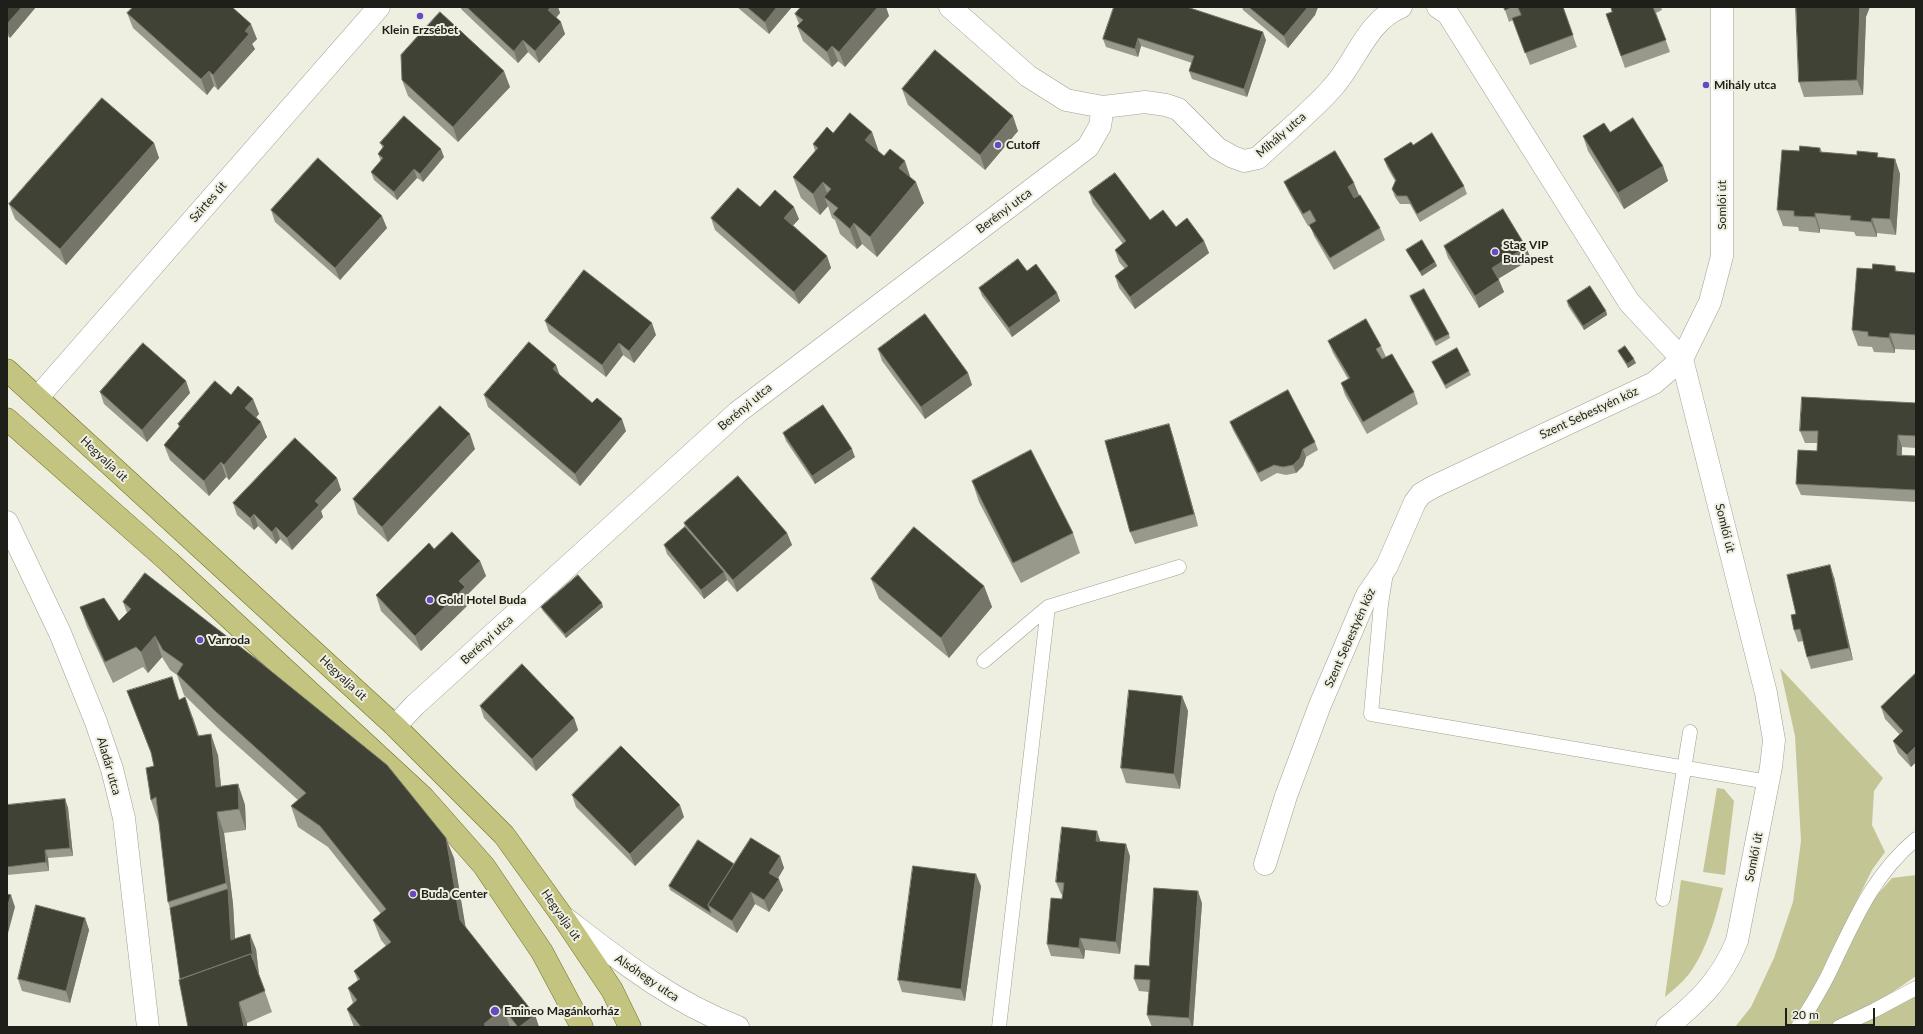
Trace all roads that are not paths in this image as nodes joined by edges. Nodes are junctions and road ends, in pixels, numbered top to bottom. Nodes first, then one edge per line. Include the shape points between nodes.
1 (378, 7) edge
2 (950, 7) edge
3 (1401, 7) edge
4 (1438, 7) edge
5 (1722, 7) edge
6 (1103, 107) junction
7 (1682, 359) junction
8 (7, 370) edge
9 (38, 397) junction
10 (7, 419) edge
11 (7, 522) edge
12 (1387, 566) junction
13 (1179, 567) dead end
14 (1048, 607) junction
15 (984, 661) dead end
16 (395, 726) junction
17 (1690, 732) dead end
18 (1685, 768) junction
19 (1768, 782) junction
20 (1916, 839) edge
21 (1910, 852) edge
22 (1265, 864) dead end
23 (1663, 899) dead end
24 (563, 917) junction
25 (1916, 988) edge
26 (148, 1027) edge
27 (582, 1027) edge
28 (630, 1027) edge
29 (738, 1027) edge
30 (1000, 1027) edge
31 (1667, 1027) edge
32 (1798, 1027) edge
33 (1839, 1027) edge

1 - 9 street, Szirtes út
2 - 6 street, Mihály utca via 1028,76 1066,100
3 - 6 street, Mihály utca via 1390,12 1373,27 1334,87 1258,158 1244,161 1217,148 1178,109 1166,105 1145,102
4 - 7 street via 1448,14 1629,302
5 - 7 street, Somlói út via 1722,256 1710,302
6 - 16 street, Berényi utca via 1100,126 1088,147 738,412
7 - 12 street, Szent Sebestyén köz via 1654,383 1421,494
7 - 19 street, Somlói út via 1769,705 1774,740
8 - 9 main road, Hegyalja út
9 - 16 main road, Hegyalja út
10 - 27 main road via 169,562 424,798 484,866 542,952
11 - 26 street, Aladár utca via 60,633 112,769 124,818
12 - 18 lane via 1370,714
12 - 22 street, Szent Sebestyén köz via 1367,595 1320,705 1286,796
13 - 14 lane
14 - 15 lane
14 - 30 lane
16 - 24 main road, Hegyalja út via 504,835
17 - 18 lane
18 - 19 lane
18 - 23 lane
19 - 31 street, Somlói út via 1737,941 1729,960 1709,990
20 - 21 lane
21 - 32 lane via 1886,868 1870,891 1831,970
24 - 28 main road, Hegyalja út via 612,990
24 - 29 street, Alsóhegy utca via 661,990
25 - 33 lane

